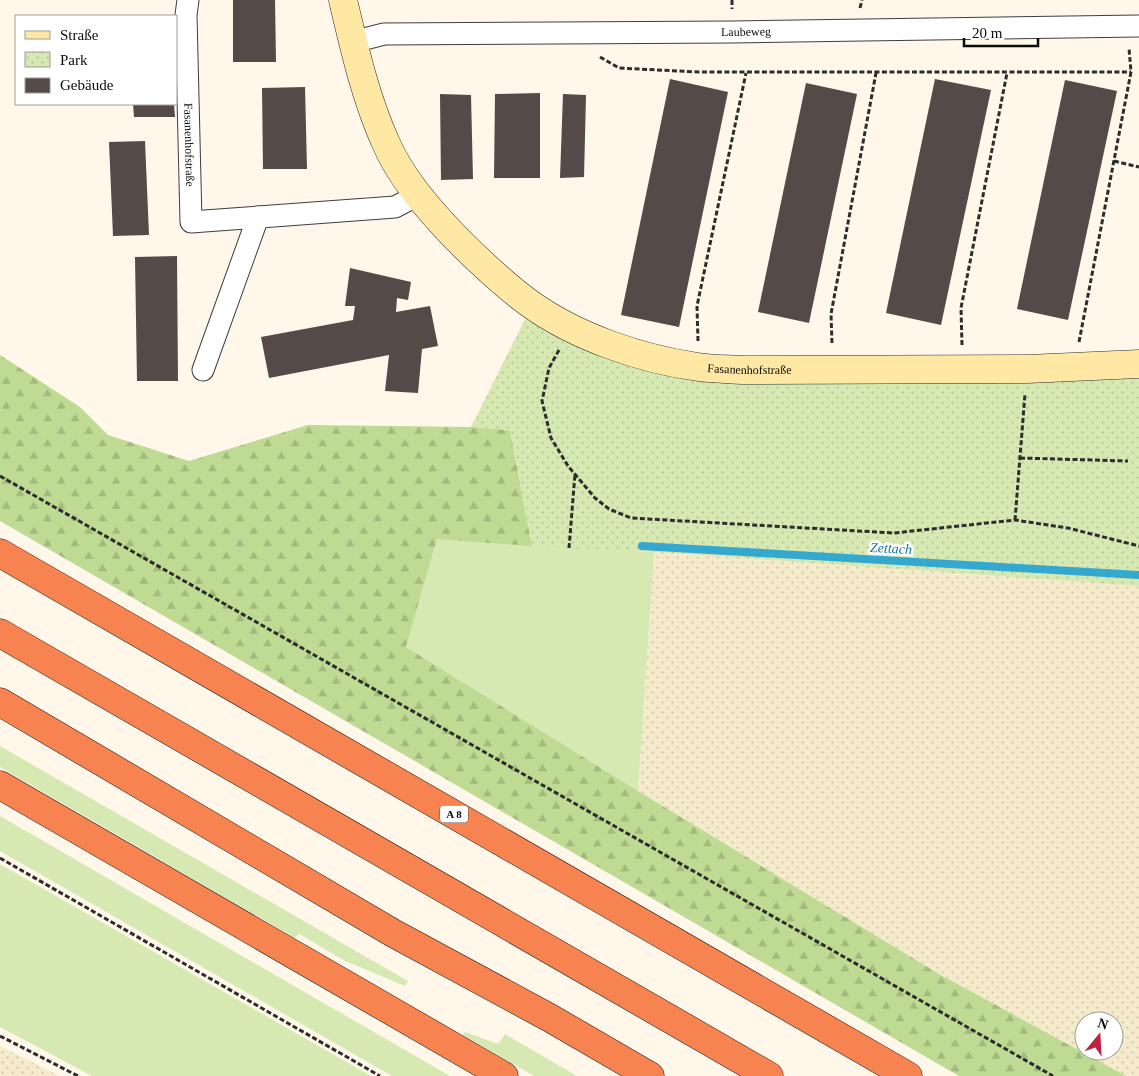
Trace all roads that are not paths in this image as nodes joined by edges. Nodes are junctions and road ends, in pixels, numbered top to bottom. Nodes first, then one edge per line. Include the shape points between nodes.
1 (188, 0) edge
2 (343, 0) edge
3 (1139, 26) edge
4 (353, 42) junction
5 (418, 195) junction
6 (258, 217) junction
7 (1139, 364) edge
8 (203, 370) dead end
9 (0, 554) edge
10 (0, 633) edge
11 (0, 702) edge
12 (0, 785) edge
13 (504, 1076) edge
14 (650, 1076) edge
15 (769, 1076) edge
16 (908, 1076) edge

1 - 6 street, Fasanenhofstraße via 191,222
2 - 4 street, Fasanenhofstraße
3 - 4 street, Laubeweg via 384,34
4 - 5 street, Fasanenhofstraße via 385,143
5 - 6 street, Fasanenhofstraße via 395,207
5 - 7 street, Fasanenhofstraße via 482,265 530,304 617,347 659,359 698,367 743,370 1027,369
6 - 8 street
9 - 16 highway, A 8
10 - 15 highway
11 - 14 highway via 393,933
12 - 13 highway

